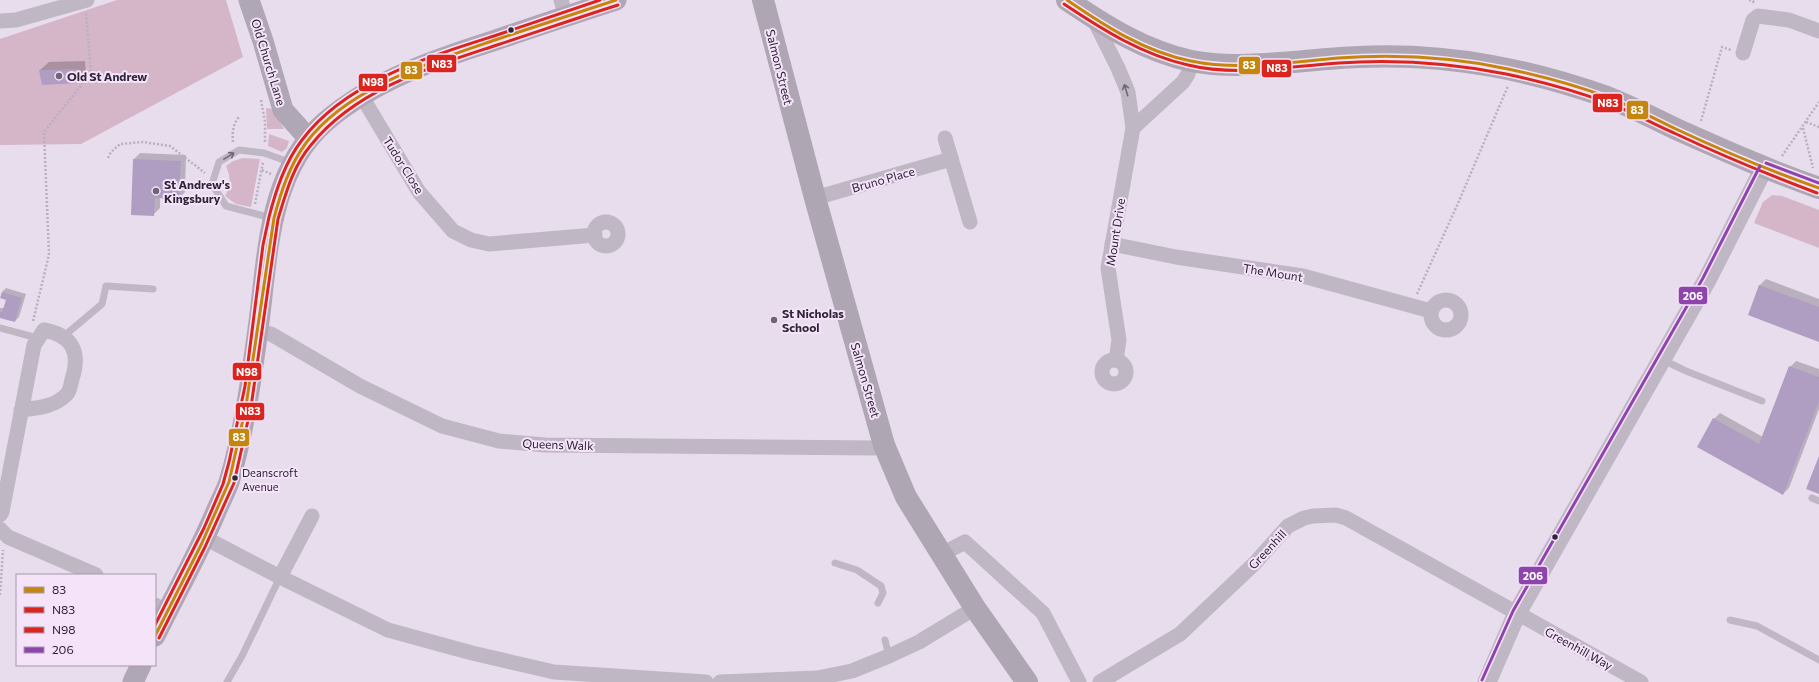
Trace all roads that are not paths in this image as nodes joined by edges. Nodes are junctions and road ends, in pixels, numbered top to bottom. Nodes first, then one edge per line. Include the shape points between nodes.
1 (86, 0) edge
2 (249, 0) edge
3 (616, 0) edge
4 (763, 0) edge
5 (1067, 0) edge
6 (563, 8) edge
7 (1093, 18) junction
8 (0, 21) edge
9 (1819, 31) edge
10 (1743, 53) road end
11 (1191, 61) junction
12 (361, 95) junction
13 (1133, 128) junction
14 (944, 138) dead end
15 (309, 139) junction
16 (951, 159) junction
17 (292, 164) junction
18 (1769, 170) junction
19 (1818, 188) edge
20 (815, 198) junction
21 (273, 218) junction
22 (970, 222) dead end
23 (594, 235) dead end
24 (1112, 244) junction
25 (152, 289) dead end
26 (1431, 311) dead end
27 (0, 328) edge
28 (258, 331) junction
29 (64, 336) junction
30 (37, 340) junction
31 (1661, 359) junction
32 (1116, 360) dead end
33 (1762, 401) dead end
34 (21, 410) junction
35 (884, 445) junction
36 (0, 515) edge
37 (312, 516) dead end
38 (2, 531) edge
39 (205, 538) junction
40 (942, 554) junction
41 (835, 563) dead end
42 (78, 571) edge
43 (92, 574) edge
44 (280, 577) junction
45 (878, 603) dead end
46 (161, 608) edge
47 (975, 608) junction
48 (1517, 613) junction
49 (1730, 620) dead end
50 (156, 631) edge
51 (885, 640) dead end
52 (889, 656) junction
53 (1819, 660) edge
54 (141, 666) edge
55 (817, 680) edge
56 (133, 682) edge
57 (227, 682) edge
58 (706, 682) edge
59 (720, 682) edge
60 (1027, 682) edge
61 (1079, 682) edge
62 (1100, 682) edge
63 (1487, 682) edge
64 (1641, 682) edge

1 - 8 street via 16,20
2 - 15 main road, Old Church Lane via 283,110
3 - 6 main road
4 - 20 main road, Salmon Street
5 - 7 main road
6 - 12 main road via 436,59
7 - 11 main road via 1134,42
13 -> 7 street, Mount Drive via 1128,92
9 - 10 street via 1789,20 1758,16 1753,20
11 - 13 street via 1184,82
11 - 18 main road via 1219,65 1357,57 1410,57 1492,66 1538,76 1608,98
12 - 15 main road via 323,123
12 - 23 street, Tudor Close via 419,192 453,230 471,240 489,244
13 - 24 street, Mount Drive
14 - 16 street
15 - 17 main road
16 - 20 street, Bruno Place
16 - 22 street
17 - 21 main road via 282,186
21 -> 17 lane via 226,206 212,184 213,179 219,162 239,150 264,153
18 - 19 main road
18 - 31 street
20 - 35 main road, Salmon Street
21 - 28 main road
24 - 26 street, The Mount via 1176,257 1302,276
24 - 32 street, Mount Drive via 1108,268 1119,340
25 - 29 lane via 106,286 102,304
27 - 30 lane
28 - 35 street, Queens Walk via 272,334 360,386 442,426 499,441 545,445 875,448
28 - 39 main road via 244,424 228,484
29 - 30 street via 44,330
29 - 34 street via 75,351 75,371 68,393 43,408
30 - 34 street
31 - 33 lane
31 - 48 street
34 - 36 street
35 - 40 main road, Salmon Street via 906,497
37 - 44 street
38 - 42 street via 8,537
39 - 44 street
39 - 46 main road
40 - 47 main road, Salmon Street
40 - 61 street via 965,542 1043,613
41 - 45 lane via 857,570 881,586 883,593
42 - 43 street
44 - 57 lane
44 - 58 street via 388,630 472,653 554,672
46 - 50 main road
47 - 52 street via 919,642
47 - 60 main road, Salmon Street
48 - 62 street, Greenhill via 1346,518 1336,515 1313,516 1288,526 1254,564 1180,634
48 - 63 street
48 - 64 street, Greenhill Way
49 - 53 lane via 1757,626
51 - 52 lane
52 - 55 street via 852,671
54 - 56 main road
55 - 59 street

